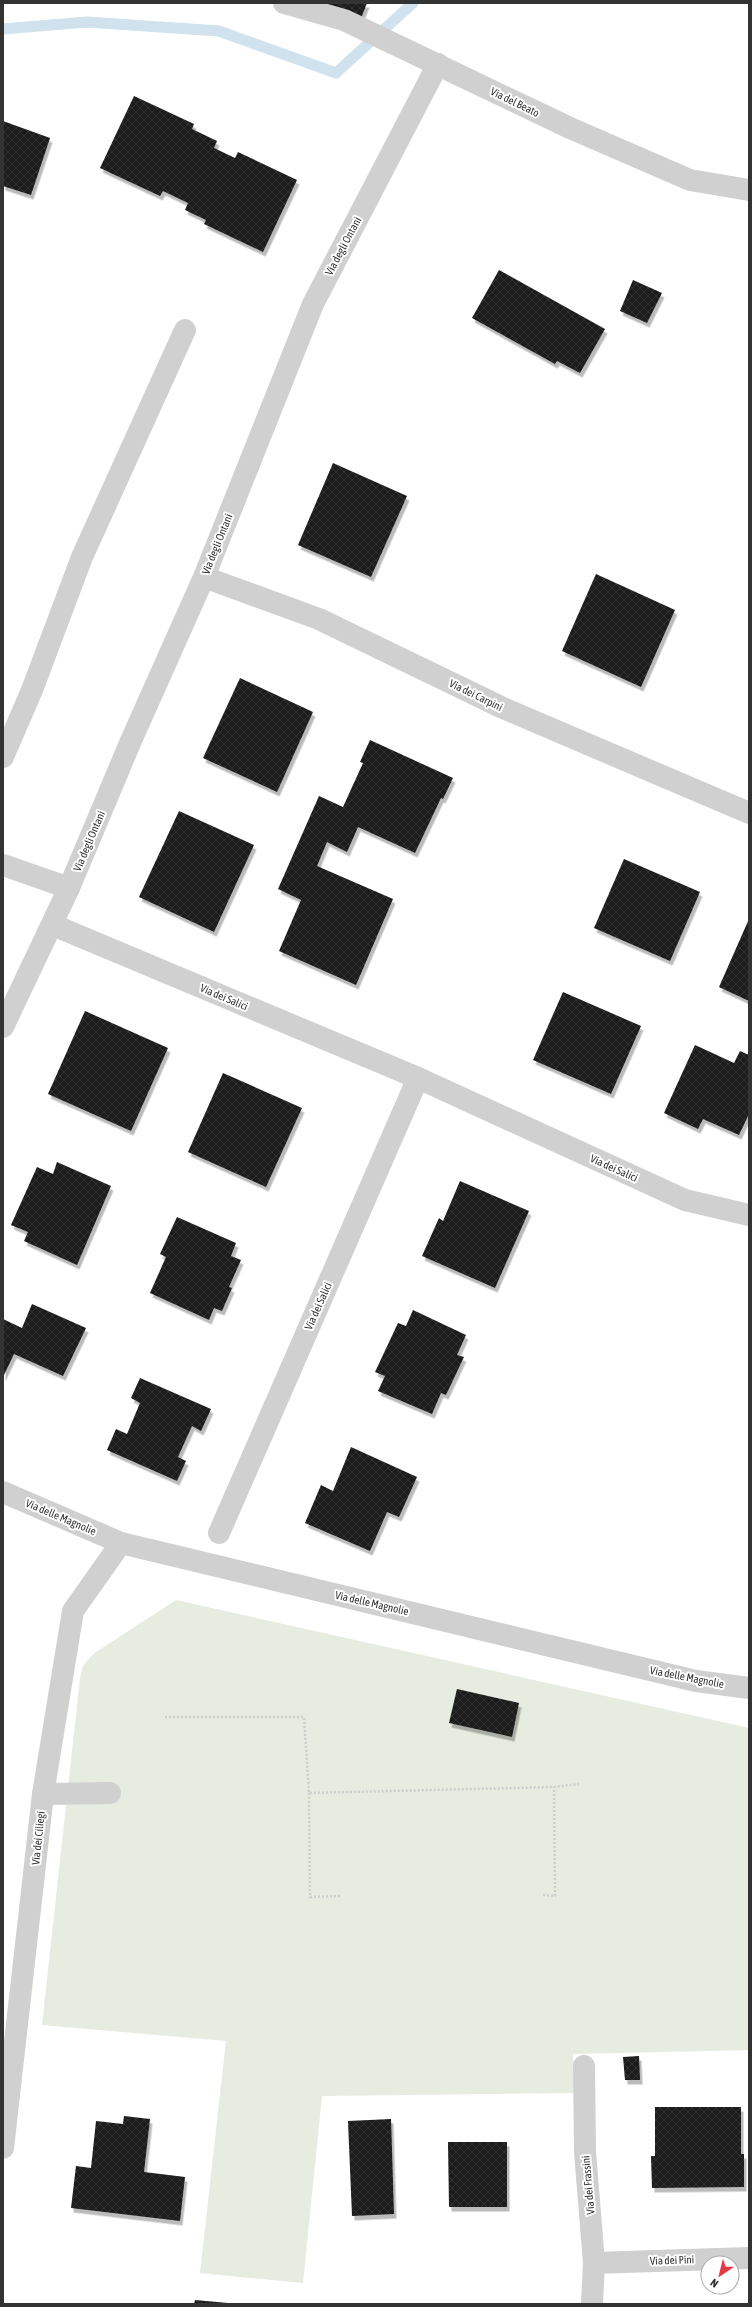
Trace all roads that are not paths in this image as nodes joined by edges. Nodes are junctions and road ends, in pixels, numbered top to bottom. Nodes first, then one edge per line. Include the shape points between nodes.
1 (284, 3) edge
2 (438, 64) junction
3 (749, 190) edge
4 (185, 330) dead end
5 (204, 577) junction
6 (3, 757) edge
7 (749, 813) edge
8 (3, 865) edge
9 (69, 888) junction
10 (53, 925) junction
11 (3, 1027) edge
12 (418, 1078) junction
13 (749, 1215) edge
14 (3, 1492) edge
15 (219, 1533) dead end
16 (121, 1543) junction
17 (749, 1688) edge
18 (110, 1793) dead end
19 (43, 1794) junction
20 (584, 2066) dead end
21 (3, 2148) edge
22 (749, 2258) edge
23 (594, 2263) junction
24 (592, 2304) edge

1 - 2 street, Via del Beato via 344,20
2 - 3 street, Via del Beato via 570,128 690,180
2 - 5 street, Via degli Ontani via 313,304
4 - 6 street via 82,557 32,690
5 - 7 street, Via dei Carpini via 319,619 503,708
5 - 9 street, Via degli Ontani via 130,742
8 - 9 street
9 - 10 street, Via degli Ontani
10 - 11 street, Via degli Ontani
10 - 12 street, Via dei Salici
12 - 13 street, Via dei Salici via 685,1200
12 - 15 street, Via dei Salici
14 - 16 street, Via delle Magnolie
16 - 17 street, Via delle Magnolie via 696,1681
16 - 19 street, Via dei Ciliegi via 73,1611
18 - 19 street
19 - 21 street, Via dei Ciliegi
20 - 23 street, Via dei Frassini via 585,2152
22 - 23 street, Via dei Pini
23 - 24 street, Via dei Frassini

